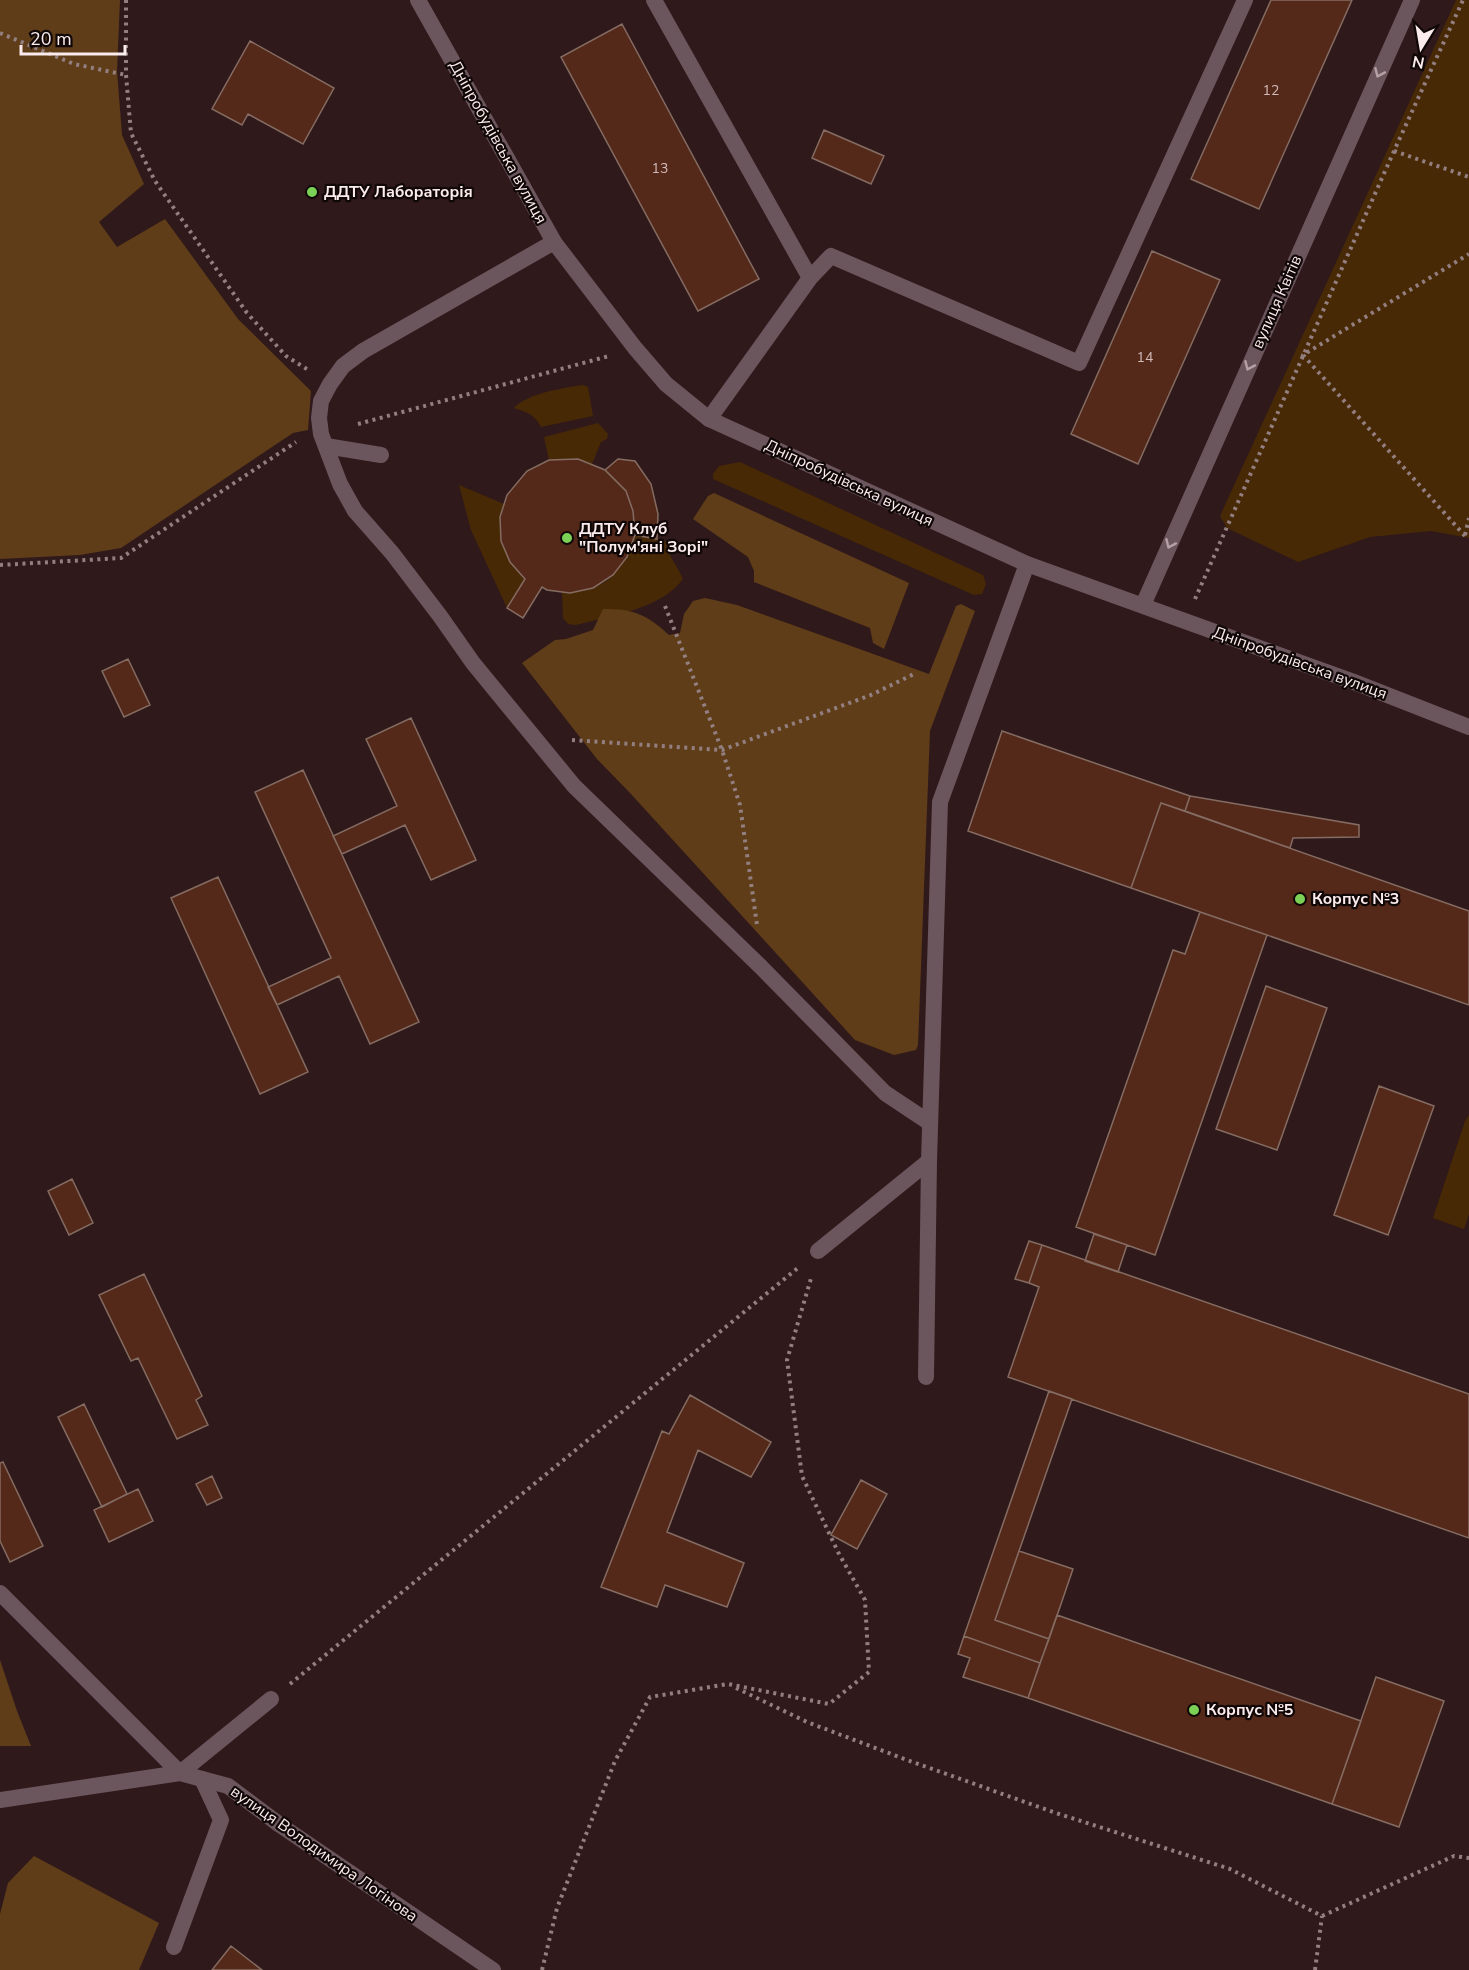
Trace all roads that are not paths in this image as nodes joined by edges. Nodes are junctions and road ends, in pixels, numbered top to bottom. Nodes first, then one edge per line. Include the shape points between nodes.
1 (418, 0) edge
2 (654, 0) edge
3 (1245, 0) edge
4 (1412, 0) edge
5 (554, 242) junction
6 (810, 278) junction
7 (709, 418) junction
8 (326, 446) junction
9 (381, 455) dead end
10 (1027, 564) junction
11 (1143, 605) junction
12 (1469, 727) edge
13 (930, 1124) junction
14 (929, 1161) junction
15 (818, 1251) road end
16 (927, 1377) dead end
17 (0, 1593) edge
18 (271, 1699) road end
19 (180, 1773) junction
20 (202, 1779) junction
21 (0, 1800) edge
22 (174, 1947) dead end
23 (493, 1970) edge

1 - 5 street, Дніпробудівська вулиця
2 - 6 street
3 - 6 street via 1079,363 831,256
4 -> 11 street, вулиця Квітів
5 - 7 street, Дніпробудівська вулиця via 658,375
5 - 8 street via 343,366 321,401 319,418
6 - 7 street
7 - 10 street, Дніпробудівська вулиця
8 - 9 street
8 - 13 street via 355,511 392,553 472,663 574,786 885,1093
10 - 11 street, Дніпробудівська вулиця
10 - 13 street via 940,802
11 - 12 street, Дніпробудівська вулиця
13 - 14 street
14 - 15 street
14 - 16 street
17 - 19 street
18 - 19 street
19 - 20 street, вулиця Володимира Логінова
19 - 21 street, вулиця Володимира Логінова
20 - 22 street via 221,1820
20 - 23 street, вулиця Володимира Логінова via 228,1786

